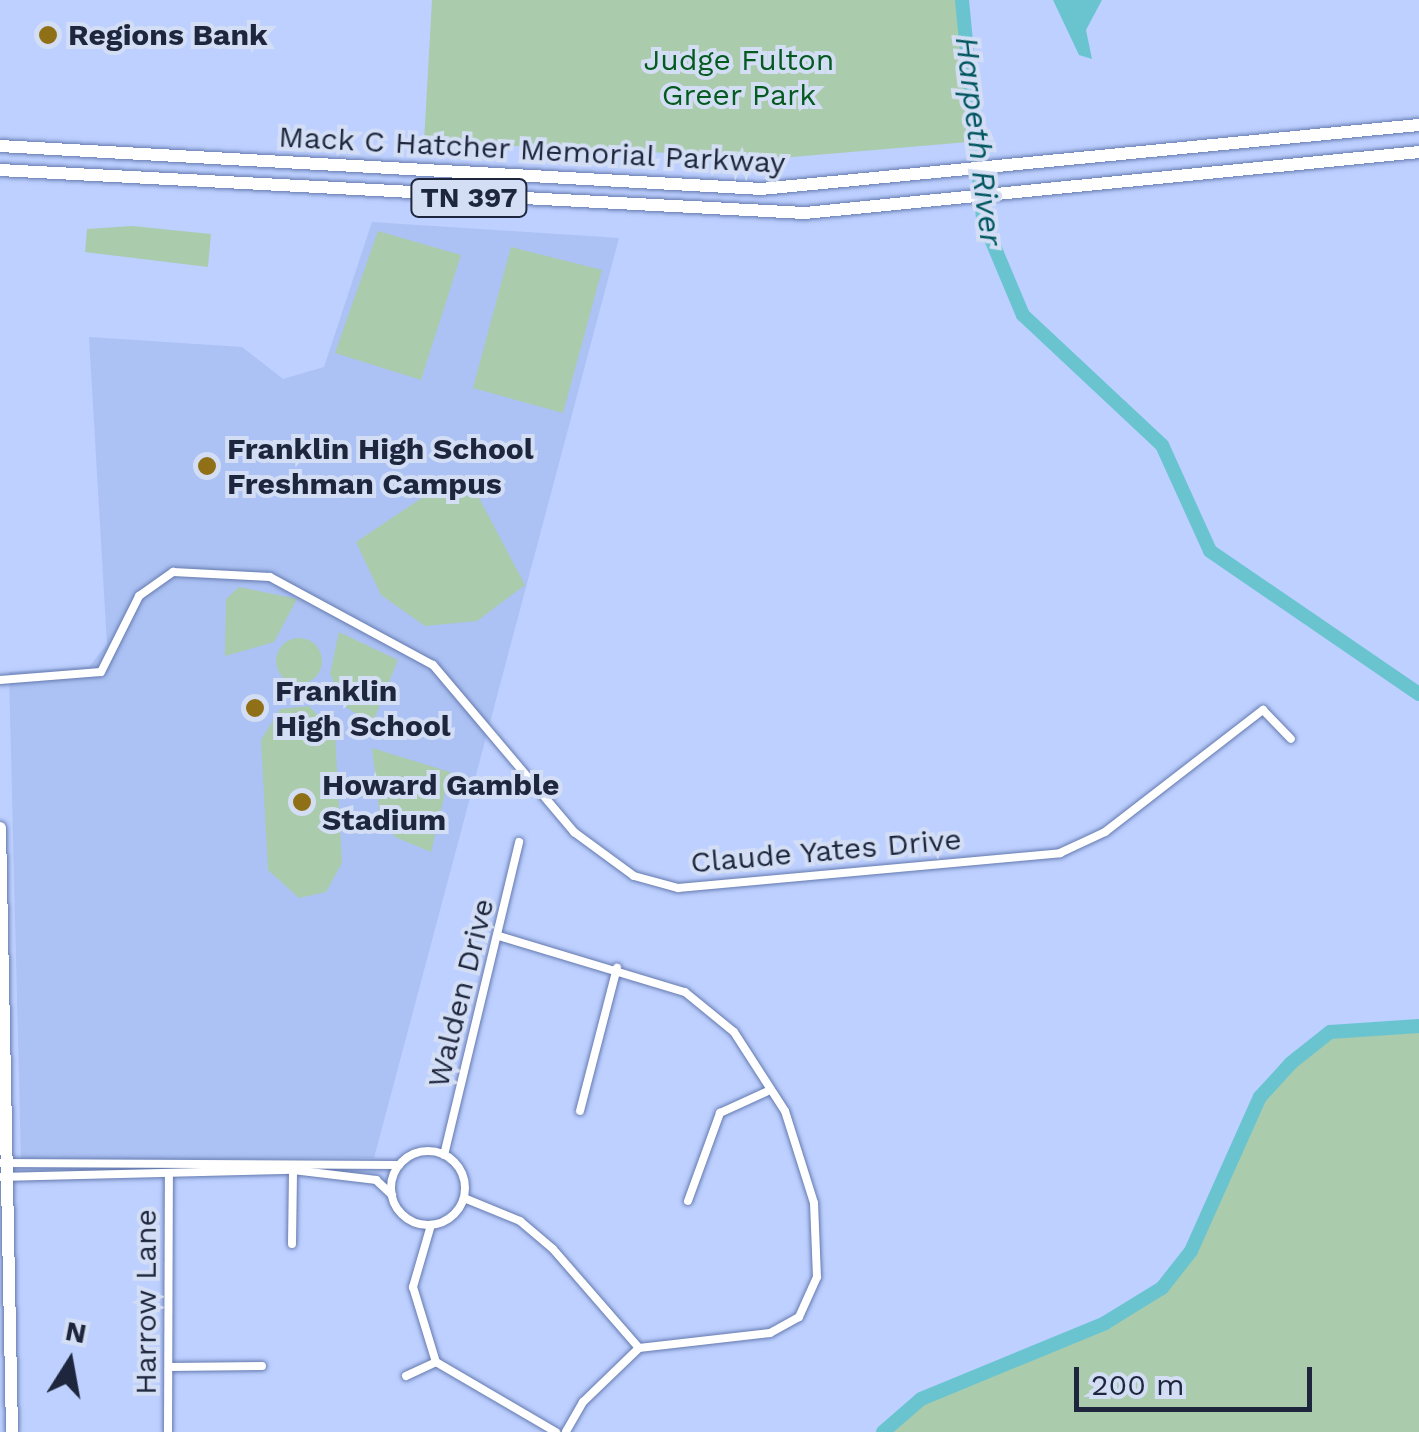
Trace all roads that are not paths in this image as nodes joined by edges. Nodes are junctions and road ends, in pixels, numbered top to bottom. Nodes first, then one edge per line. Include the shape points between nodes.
1 (1419, 126) edge
2 (0, 146) edge
3 (1419, 152) edge
4 (0, 170) edge
5 (0, 680) edge
6 (1291, 740) dead end
7 (0, 828) edge
8 (520, 842) dead end
9 (499, 936) junction
10 (617, 968) junction
11 (766, 1092) junction
12 (580, 1110) dead end
13 (444, 1154) junction
14 (55, 1163) junction
15 (293, 1165) junction
16 (399, 1165) junction
17 (4, 1170) edge
18 (169, 1173) junction
19 (57, 1175) junction
20 (392, 1194) junction
21 (464, 1198) junction
22 (688, 1202) dead end
23 (431, 1225) junction
24 (292, 1244) dead end
25 (639, 1348) junction
26 (436, 1362) junction
27 (262, 1366) dead end
28 (169, 1367) junction
29 (406, 1376) dead end
30 (12, 1432) edge
31 (168, 1432) edge
32 (556, 1432) edge
33 (566, 1432) edge

1 - 2 main road, Mack C Hatcher Memorial Parkway / TN 397 via 935,176 716,188
3 - 4 main road, Mack C Hatcher Memorial Parkway / TN 397 via 938,202 718,212
5 - 6 street, Claude Yates Drive via 101,672 139,596 173,572 270,578 433,665 574,832 634,876 678,888 1060,853 1106,832 1264,710
7 - 17 main road
8 - 9 street, Walden Drive
9 - 10 street
9 - 13 street, Walden Drive
10 - 11 street via 685,992 734,1032
10 - 12 street
11 - 22 street via 720,1113
11 - 25 street via 785,1111 814,1203 816,1276 799,1317 770,1332
13 - 16 street via 423,1151
13 - 21 street via 462,1173
14 - 15 street
14 - 17 street
14 - 19 street
15 - 16 street
15 - 18 street
15 - 20 street via 376,1180
15 - 24 street
16 - 20 street
17 - 19 street
17 - 30 main road
18 - 19 street
18 - 28 street, Harrow Lane
20 - 23 street via 410,1220
21 - 23 street via 454,1216
21 - 25 street via 532,1231
23 - 26 street via 413,1287
25 - 33 street via 583,1402
26 - 29 street
26 - 32 street
27 - 28 street
28 - 31 street, Harrow Lane

